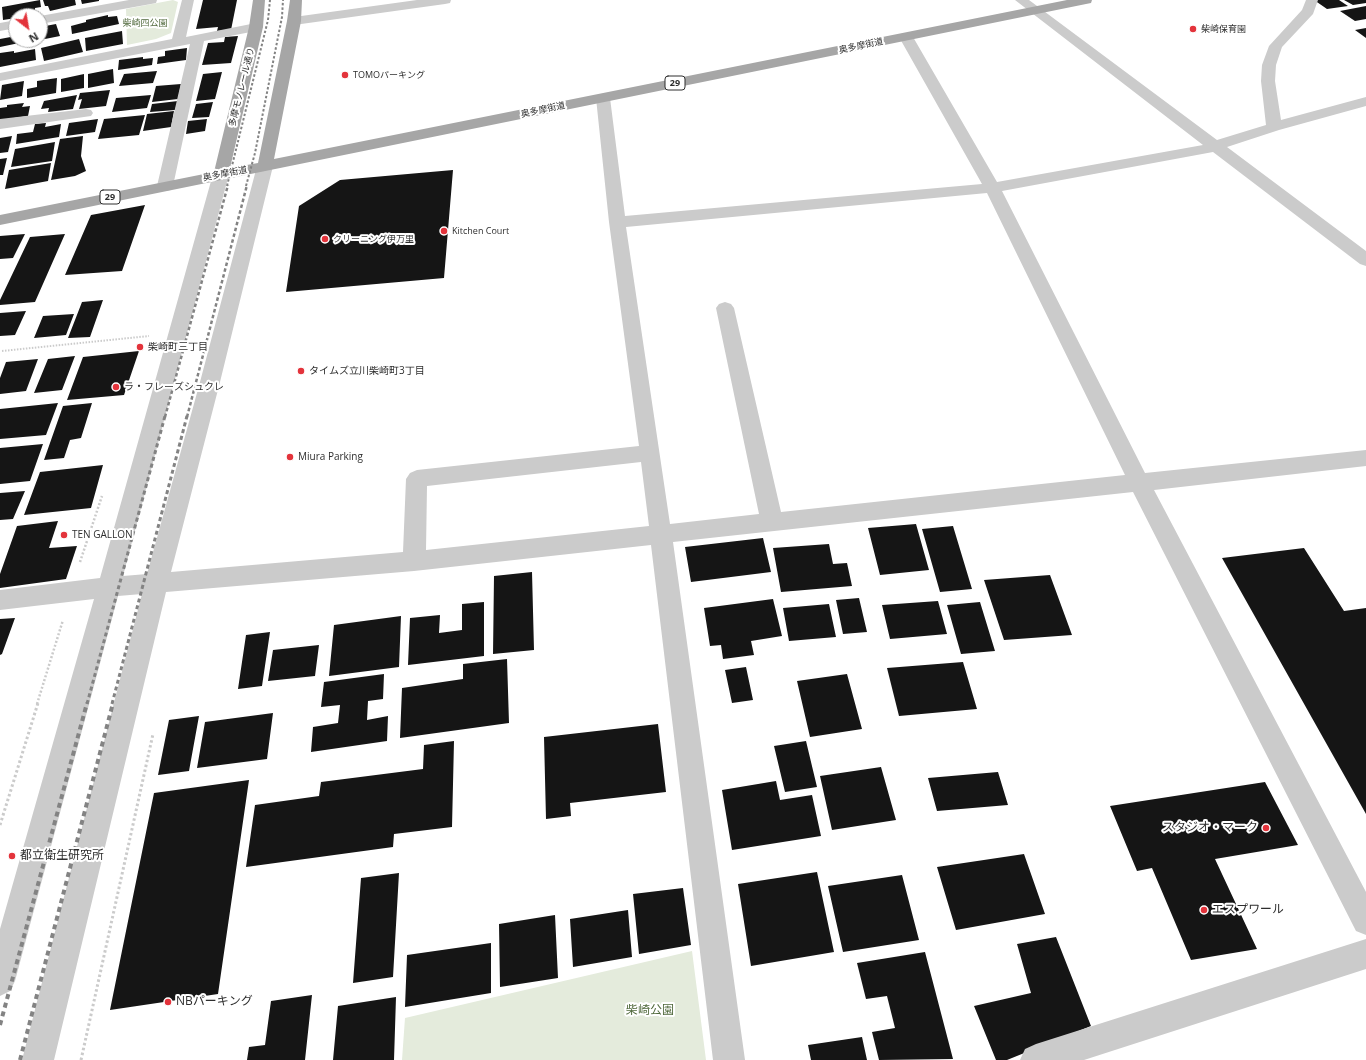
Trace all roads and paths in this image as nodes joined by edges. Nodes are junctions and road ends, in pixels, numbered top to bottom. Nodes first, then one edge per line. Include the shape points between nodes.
1 (151, 0) edge
2 (188, 0) edge
3 (259, 0) edge
4 (296, 0) edge
5 (445, 0) edge
6 (1021, 0) edge
7 (1086, 0) edge
8 (1312, 0) edge
9 (1035, 10) junction
10 (48, 19) edge
11 (294, 21) junction
12 (256, 27) junction
13 (906, 37) junction
14 (198, 38) junction
15 (178, 42) junction
16 (0, 77) edge
17 (603, 98) junction
18 (1366, 101) edge
19 (86, 113) dead end
20 (0, 124) edge
21 (1274, 127) junction
22 (1215, 146) junction
23 (265, 166) junction
24 (221, 174) junction
25 (165, 186) junction
26 (992, 188) junction
27 (0, 220) edge
28 (617, 222) junction
29 (1366, 260) edge
30 (725, 308) dead end
31 (179, 333) junction
32 (2, 351) dead end
33 (650, 453) junction
34 (1366, 458) edge
35 (1139, 482) junction
36 (772, 522) junction
37 (660, 535) junction
38 (414, 561) junction
39 (156, 584) junction
40 (109, 588) junction
41 (0, 600) edge
42 (155, 726) dead end
43 (1366, 921) edge
44 (1366, 954) edge
45 (0, 981) edge
46 (38, 1060) edge
47 (81, 1060) edge
48 (729, 1060) edge
49 (1036, 1060) edge

1 - 10 street
2 - 15 street
3 - 12 main road, 多摩モノレール通り
4 - 11 main road
5 - 11 street
6 - 9 street
7 - 9 main road, 奥多摩街道 / 29
8 - 21 street via 1308,12 1276,46 1268,65
9 - 13 main road, 奥多摩街道 / 29
9 - 22 street
11 - 23 main road
12 - 14 street
12 - 24 main road, 多摩モノレール通り
13 - 17 main road, 奥多摩街道 / 29
13 - 26 street
14 - 15 street
14 - 25 street
15 - 16 street
17 - 23 main road, 奥多摩街道 / 29
17 - 28 street
18 - 21 street
19 - 20 street
21 - 22 street
22 - 26 street
22 - 29 street
23 - 24 main road, 奥多摩街道 / 29
23 - 39 street
24 - 25 main road, 奥多摩街道 / 29
24 - 31 street
25 - 27 main road, 奥多摩街道 / 29
26 - 28 street
26 - 35 street
28 - 33 street
30 - 36 street
31 - 32 path
31 - 40 street
33 - 37 street
33 - 38 street via 418,479
34 - 35 street
35 - 36 street
35 - 43 street
36 - 37 street
37 - 38 street
37 - 48 street
38 - 39 street
39 - 40 street
39 - 46 street
40 - 41 street
40 - 45 street
42 - 47 path
44 - 49 street

